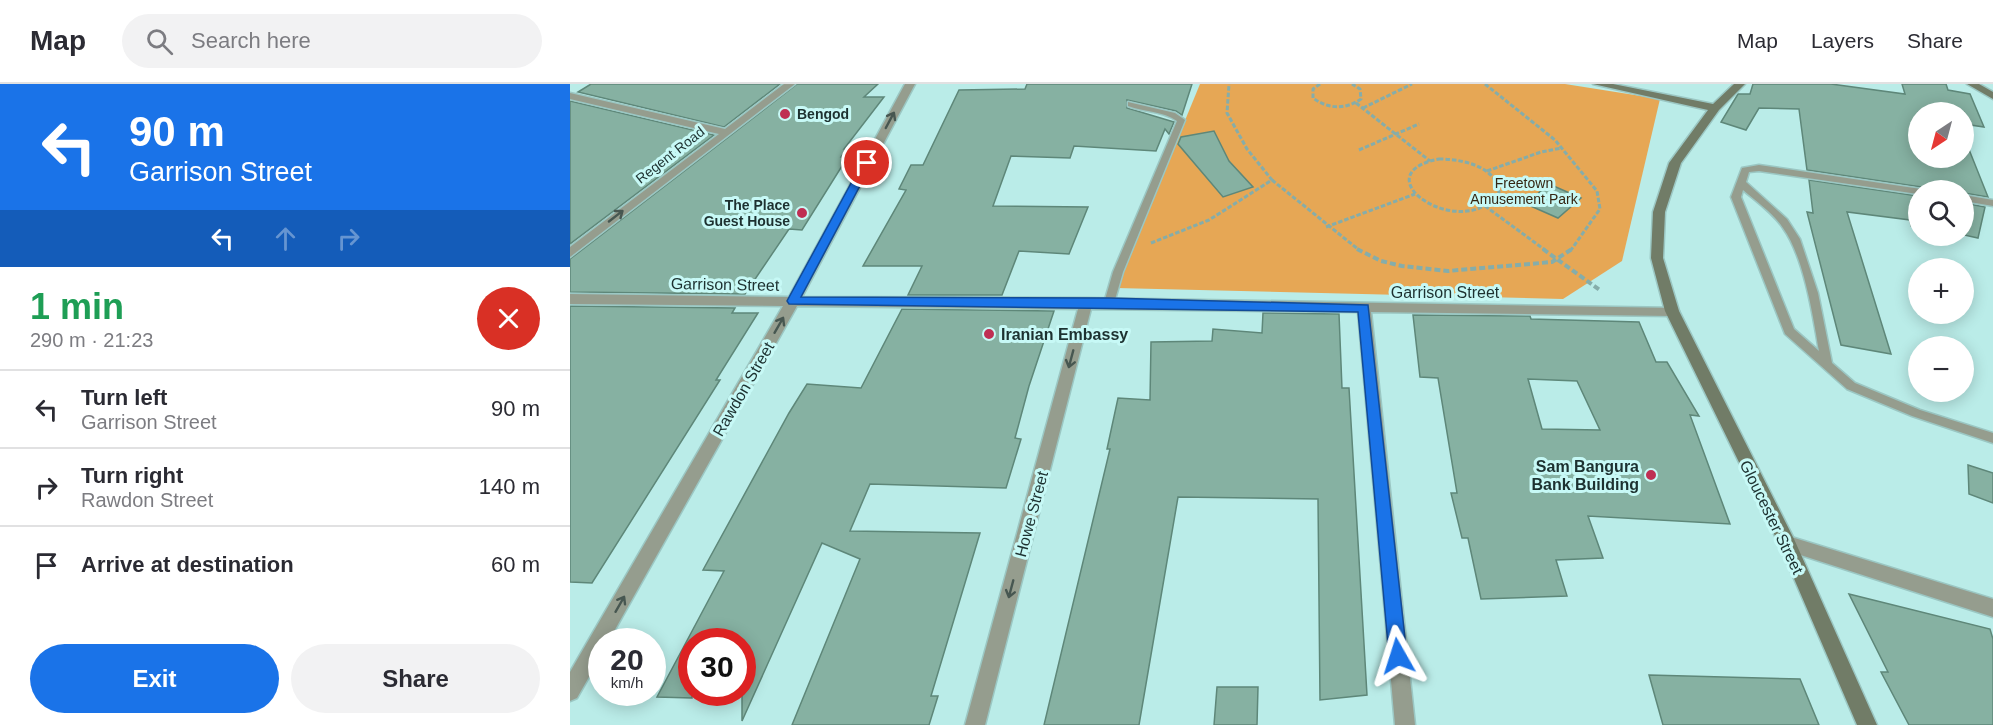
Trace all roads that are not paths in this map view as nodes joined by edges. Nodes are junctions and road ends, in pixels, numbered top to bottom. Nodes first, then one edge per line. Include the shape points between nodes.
1 (790, 84) edge
2 (910, 84) edge
3 (1598, 84) edge
4 (1740, 84) edge
5 (1972, 84) edge
6 (570, 96) edge
7 (1993, 96) edge
8 (1131, 104) dead end
9 (1715, 108) junction
10 (725, 132) junction
11 (1741, 183) junction
12 (1908, 189) edge
13 (1974, 199) edge
14 (1993, 202) edge
15 (570, 253) edge
16 (570, 299) edge
17 (793, 301) junction
18 (1086, 303) junction
19 (1109, 303) junction
20 (1364, 308) junction
21 (1672, 310) junction
22 (1827, 365) junction
23 (1993, 438) edge
24 (1788, 544) junction
25 (1993, 608) edge
26 (570, 691) edge
27 (975, 725) edge
28 (1405, 725) edge
29 (1867, 725) edge

1 - 10 street, Regent Road
17 -> 2 street, Rawdon Street
3 - 9 main road
4 - 9 main road, Gloucester Street
5 - 7 main road
6 - 10 street
8 - 19 lane via 1171,113 1181,120
9 - 21 main road, Gloucester Street via 1675,163 1659,212 1657,258
15 -> 10 street, Regent Road
11 - 12 lane via 1745,170 1774,169
11 - 22 lane via 1787,225 1796,239 1821,327
11 - 22 lane via 1736,197 1789,332
13 - 14 lane
16 - 17 street, Garrison Street
17 - 18 street, Garrison Street
26 -> 17 street, Rawdon Street
18 - 19 street, Garrison Street
18 -> 27 street, Howe Street
19 - 20 street, Garrison Street
20 - 21 street, Garrison Street
20 - 28 street
21 - 24 main road, Gloucester Street
22 - 23 lane via 1851,386 1880,400
24 - 25 street
24 - 29 main road, Gloucester Street

